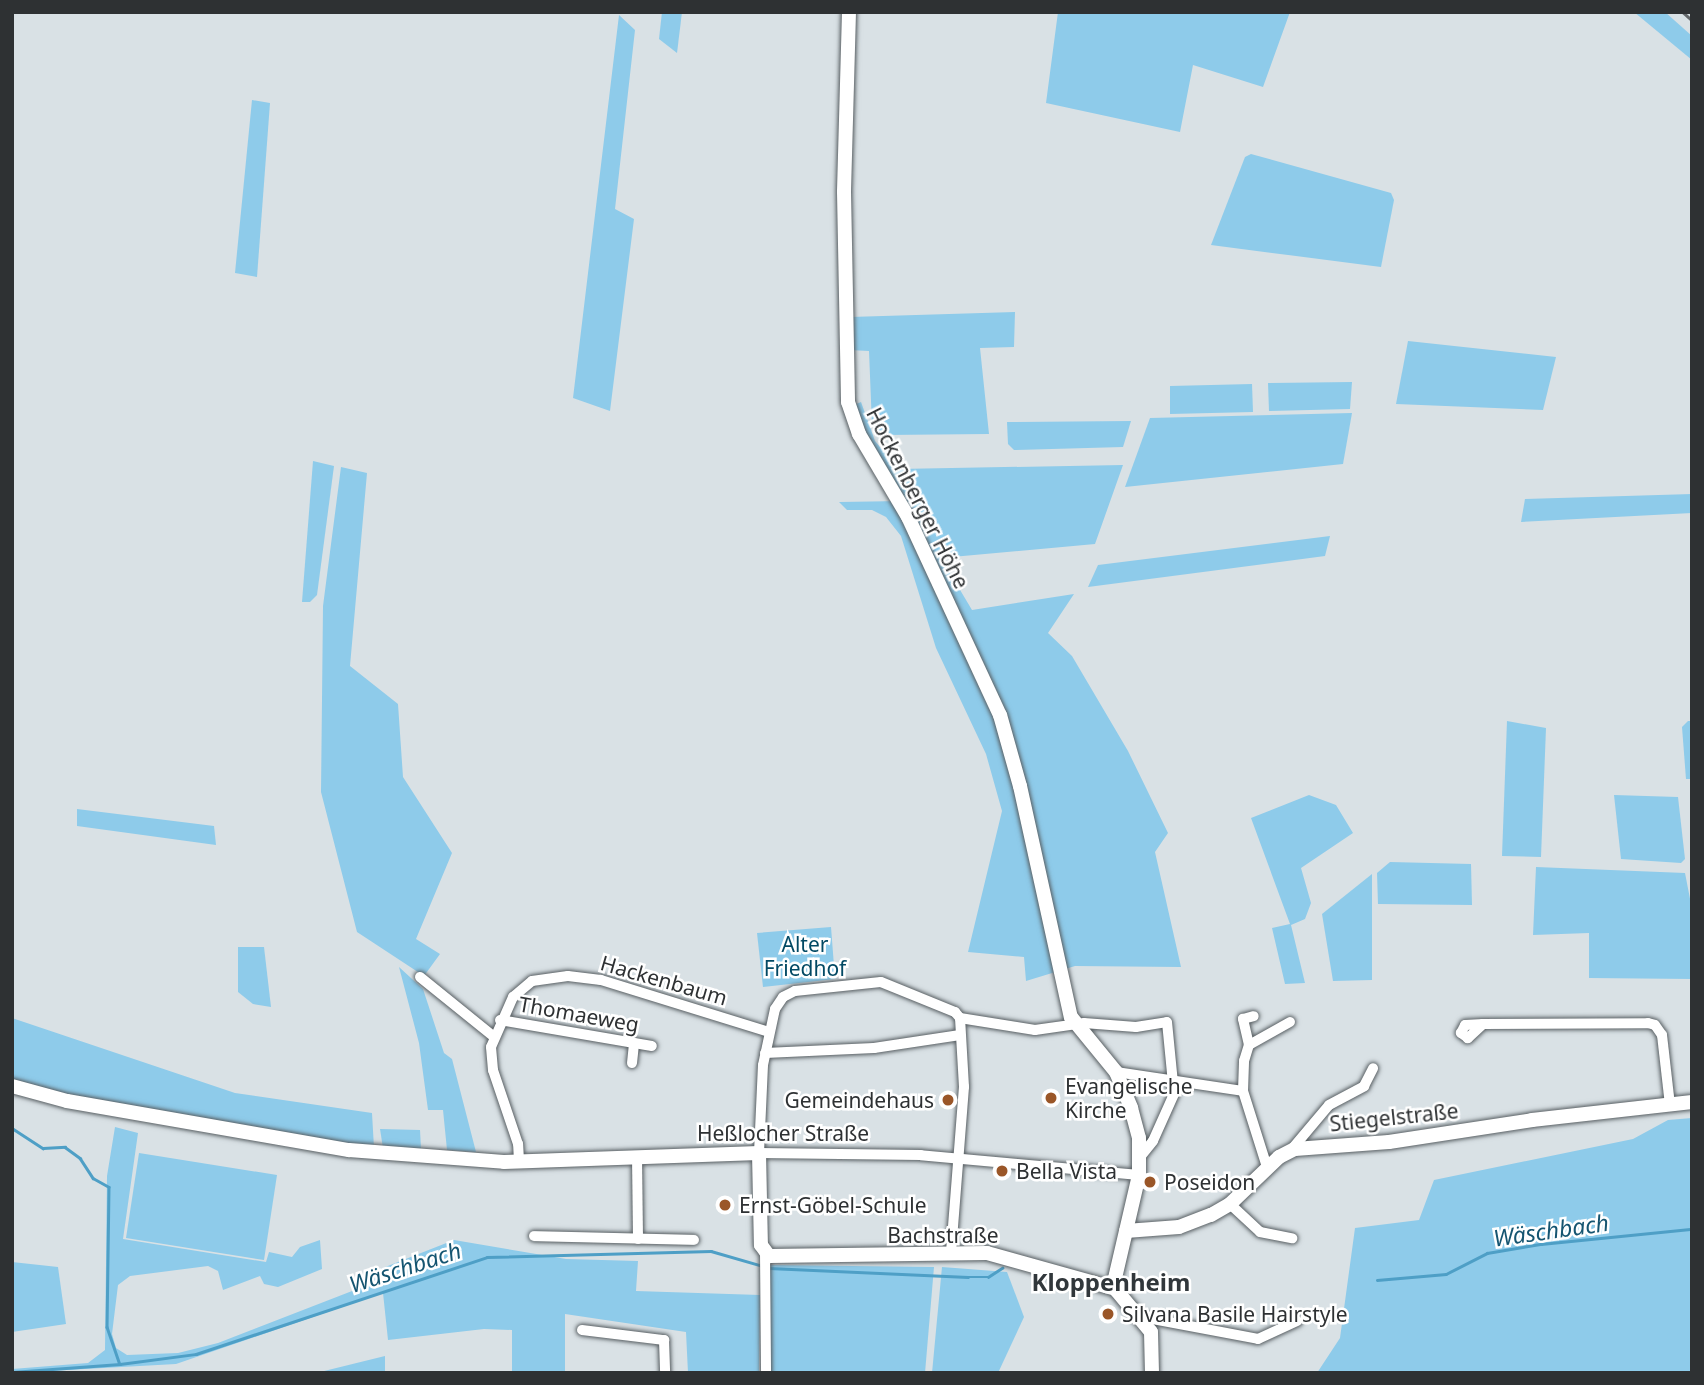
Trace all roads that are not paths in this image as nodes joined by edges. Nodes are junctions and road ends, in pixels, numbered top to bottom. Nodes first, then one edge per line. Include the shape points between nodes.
1 (849, 12) edge
2 (420, 977) dead end
3 (1254, 1016) dead end
4 (960, 1018) junction
5 (500, 1020) junction
6 (1290, 1023) dead end
7 (1483, 1024) dead end
8 (1074, 1025) junction
9 (769, 1032) junction
10 (960, 1035) junction
11 (493, 1036) junction
12 (634, 1043) junction
13 (1249, 1045) junction
14 (652, 1046) dead end
15 (765, 1053) junction
16 (632, 1063) dead end
17 (1373, 1068) dead end
18 (1116, 1072) junction
19 (1175, 1081) junction
20 (12, 1086) edge
21 (1243, 1091) junction
22 (1692, 1102) edge
23 (1670, 1105) junction
24 (1292, 1150) junction
25 (759, 1153) junction
26 (637, 1156) junction
27 (1141, 1156) junction
28 (959, 1158) junction
29 (519, 1161) junction
30 (1267, 1167) junction
31 (1139, 1175) junction
32 (1230, 1204) junction
33 (1126, 1231) junction
34 (534, 1236) dead end
35 (638, 1238) junction
36 (1292, 1238) dead end
37 (694, 1240) dead end
38 (951, 1252) junction
39 (765, 1256) junction
40 (1116, 1290) junction
41 (1142, 1317) junction
42 (1297, 1321) dead end
43 (582, 1330) dead end
44 (665, 1373) edge
45 (766, 1373) edge
46 (1152, 1373) edge

1 - 8 street, Hockenberger Höhe via 844,192 848,402 859,435 908,517 1007,734
2 - 11 street
3 - 13 street via 1242,1019
4 - 8 street via 1035,1030
4 - 9 street via 889,984 872,982 788,994 779,1002
4 - 10 street
5 - 9 street, Hackenbaum via 525,985 568,976 621,986
5 - 11 street, Hackenbaum
5 - 12 street, Thomaeweg
6 - 13 street
7 - 23 street via 1655,1025 1662,1035
8 - 18 street
8 - 19 street via 1167,1023
9 - 15 street
10 - 15 street via 874,1048
10 - 28 street via 964,1087
11 - 29 street, Hackenbaum via 493,1070 518,1144
12 - 14 street, Thomaeweg
12 - 16 street
13 - 21 street
15 - 25 street
17 - 24 street via 1364,1086 1329,1105
18 - 19 street
18 - 27 street via 1131,1108
19 - 21 street
19 - 27 street via 1170,1107
20 - 29 street, Heßlocher Straße via 67,1101 322,1147
21 - 30 street
22 - 23 street, Stiegelstraße
23 - 24 street, Stiegelstraße via 1389,1142
24 - 30 street, Stiegelstraße
25 - 26 street, Heßlocher Straße
25 - 28 street, Heßlocher Straße
25 - 39 street
26 - 29 street, Heßlocher Straße
26 - 35 street
27 - 31 street
28 - 31 street, Heßlocher Straße
28 - 38 street
30 - 32 street, Stiegelstraße
31 - 33 street
32 - 33 street, Stiegelstraße via 1179,1227
32 - 36 street via 1259,1232
33 - 40 street via 1117,1261
34 - 35 street
35 - 37 street
38 - 39 street, Bachstraße
38 - 40 street, Bachstraße via 1012,1257
39 - 45 street
40 - 41 street
41 - 42 street via 1258,1339
41 - 46 street via 1154,1343
43 - 44 street via 664,1340

